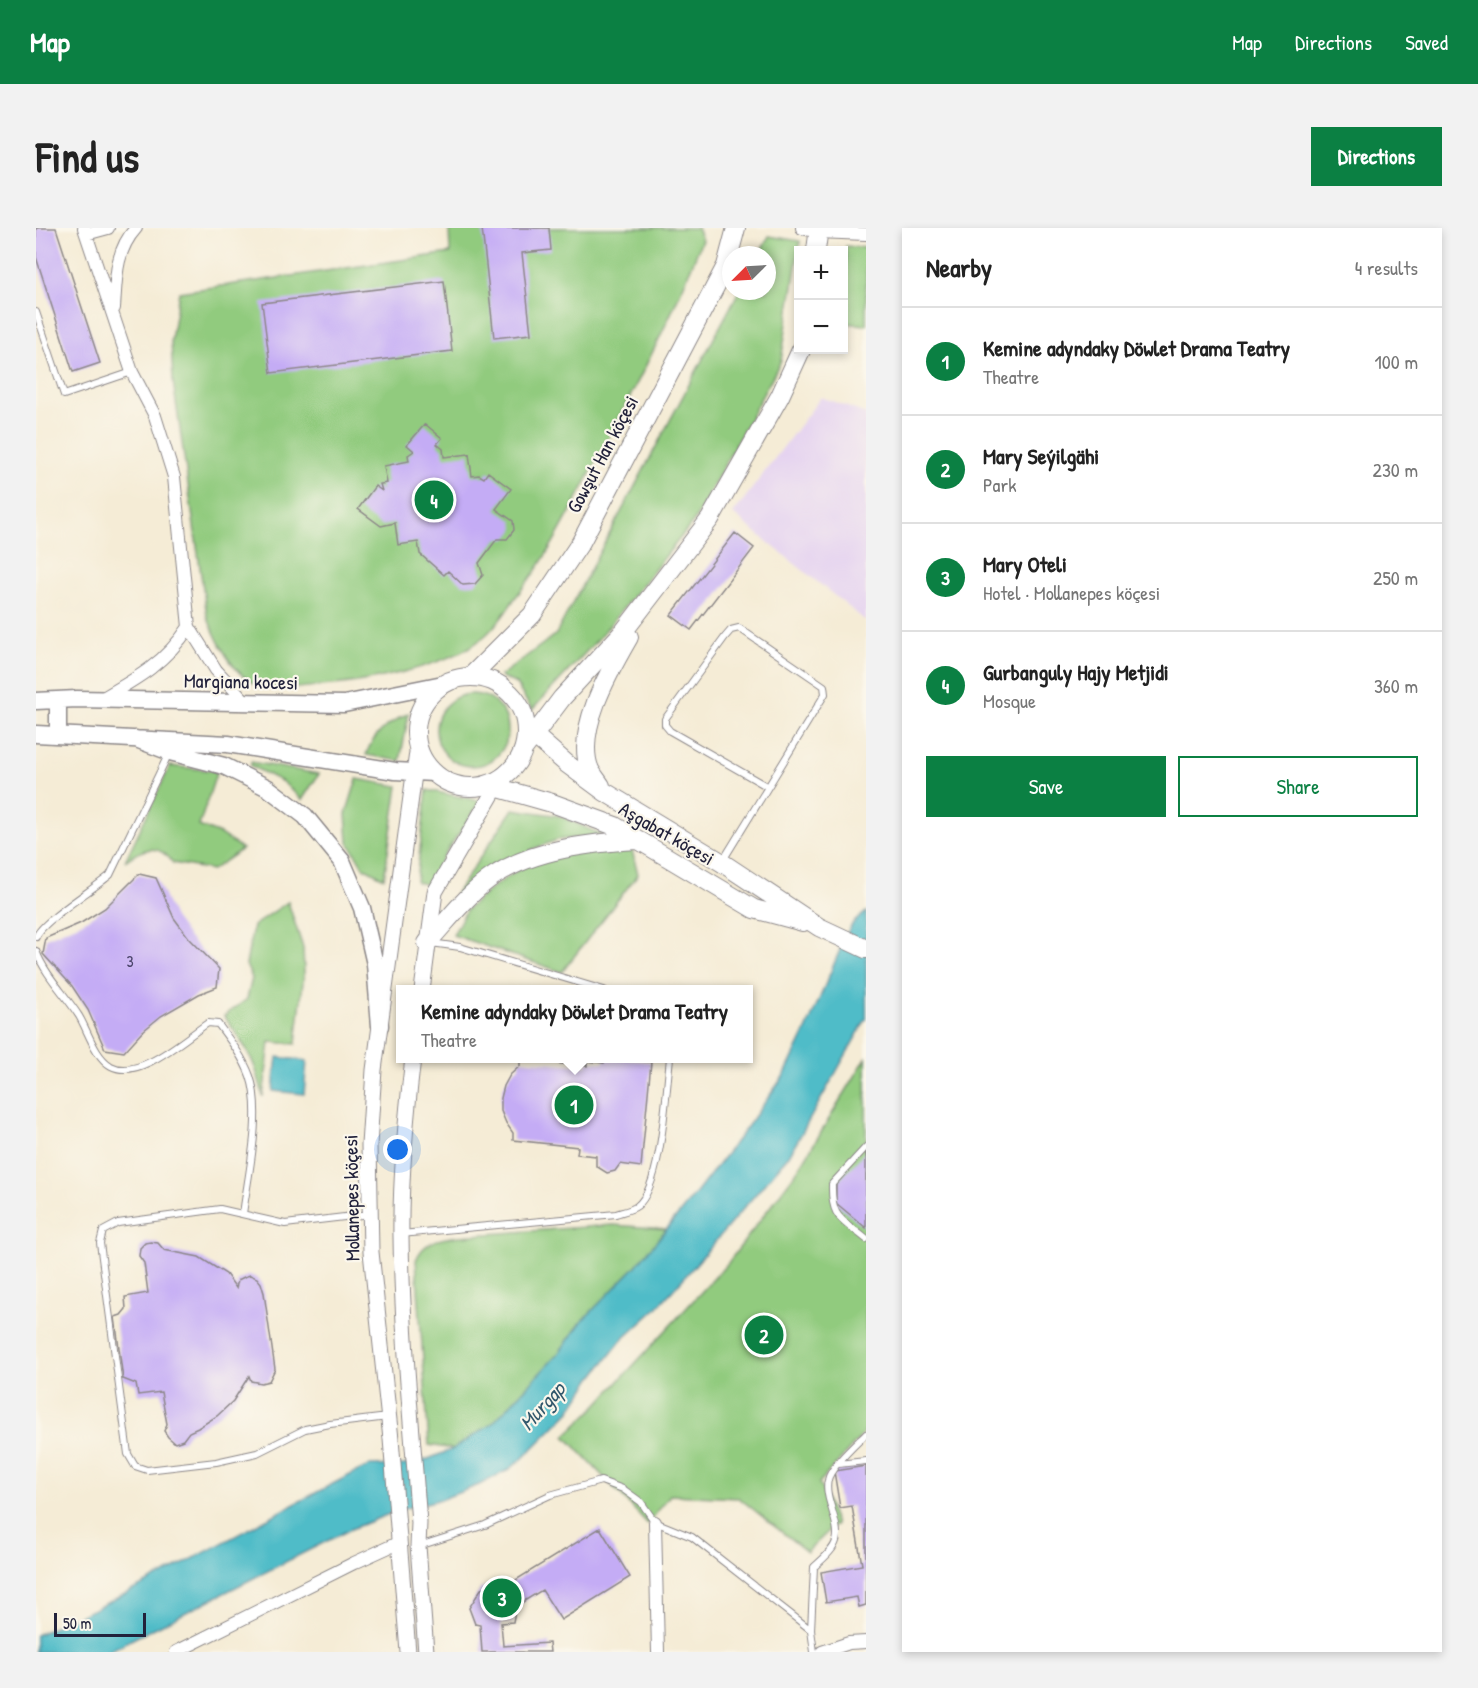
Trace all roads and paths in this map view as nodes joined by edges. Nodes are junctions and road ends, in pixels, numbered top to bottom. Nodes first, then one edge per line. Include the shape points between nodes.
1 (108, 228) edge
2 (136, 228) edge
3 (736, 228) edge
4 (813, 229) edge
5 (85, 231) edge
6 (866, 234) edge
7 (815, 246) edge
8 (36, 312) edge
9 (114, 317) junction
10 (799, 354) edge
11 (132, 372) junction
12 (648, 602) junction
13 (189, 627) junction
14 (470, 677) junction
15 (443, 684) junction
16 (102, 699) junction
17 (36, 700) edge
18 (58, 700) junction
19 (246, 702) junction
20 (36, 734) edge
21 (58, 735) junction
22 (528, 737) junction
23 (418, 745) junction
24 (172, 746) junction
25 (413, 771) junction
26 (434, 773) junction
27 (495, 784) junction
28 (768, 787) junction
29 (605, 792) junction
30 (637, 840) junction
31 (721, 862) junction
32 (819, 927) junction
33 (36, 937) edge
34 (427, 943) junction
35 (866, 949) edge
36 (36, 951) edge
37 (423, 985) edge
38 (587, 985) edge
39 (380, 1026) junction
40 (413, 1063) edge
41 (669, 1063) edge
42 (866, 1147) edge
43 (243, 1214) junction
44 (370, 1214) junction
45 (401, 1234) junction
46 (866, 1239) edge
47 (405, 1356) junction
48 (383, 1359) junction
49 (388, 1417) junction
50 (866, 1434) edge
51 (866, 1461) edge
52 (838, 1464) junction
53 (655, 1522) junction
54 (400, 1542) junction
55 (418, 1546) junction
56 (811, 1630) junction
57 (866, 1642) edge
58 (176, 1652) edge
59 (408, 1652) edge
60 (426, 1652) edge
61 (658, 1652) edge
62 (814, 1652) edge
63 (822, 1652) edge

1 - 5 street
2 - 9 street via 120,250
3 - 14 main road, Gowşut Han köçesi via 726,266 581,542 532,615
4 - 6 street
4 - 7 main road
5 - 9 street
8 - 11 lane via 64,395
9 - 11 street
10 - 12 main road via 780,396 710,519
11 - 13 street via 155,416 174,477
12 - 22 main road
12 - 29 main road via 591,713 587,732 590,769
13 - 16 street via 158,664
13 - 19 street via 216,670
14 - 15 main road
14 - 22 main road via 502,686 515,698 523,712
15 - 19 main road, Margiana kocesi via 344,704
15 - 23 main road via 420,711
16 - 18 main road, Margiana kocesi
16 - 19 main road, Margiana kocesi
17 - 18 main road, Margiana kocesi
18 - 21 main road
20 - 21 main road
21 - 24 main road via 136,738
22 - 27 main road via 513,769
22 - 29 main road, Aşgabat köçesi
23 - 25 street, Mollanepes köçesi
23 - 26 main road
24 - 25 main road via 228,744
24 - 33 lane via 110,875 48,921
24 - 39 main road via 224,765 268,788 305,816 342,861 362,908 375,964
25 - 26 main road
25 - 39 street, Mollanepes köçesi
26 - 27 main road via 460,786
27 - 30 main road, Aşgabat köçesi via 615,826
27 - 34 street via 435,892
28 - 28 lane via 825,694 824,686 739,628 725,637 665,719 665,725
28 - 31 lane
29 - 31 main road, Aşgabat köçesi
30 - 32 main road, Aşgabat köçesi via 754,909
30 - 34 main road via 561,849 496,874
31 - 32 main road, Aşgabat köçesi
32 - 35 main road, Aşgabat köçesi
34 - 37 street
34 - 38 lane via 460,947
36 - 43 lane via 40,963 66,995 99,1053 111,1066 128,1070 145,1066 208,1023 218,1024 232,1041 250,1076 256,1107
39 - 44 street, Mollanepes köçesi via 369,1145
40 - 45 street via 405,1127
41 - 45 lane via 656,1168 650,1190 637,1206 616,1214
42 - 46 lane via 832,1184 831,1203 834,1212
43 - 44 lane via 285,1224
43 - 49 lane via 220,1209 118,1223 103,1231 100,1243 126,1443 135,1466 147,1470 216,1462 257,1453 305,1429
44 - 48 street, Mollanepes köçesi
45 - 47 street
47 - 48 street
47 - 55 street
48 - 49 street, Mollanepes köçesi
49 - 54 street, Mollanepes köçesi
50 - 52 lane
51 - 52 lane
52 - 56 lane via 828,1479 837,1542 814,1567
53 - 55 lane via 641,1502 623,1489 601,1481 550,1495 485,1525
53 - 56 lane via 692,1537
53 - 61 street
54 - 58 street
54 - 59 street, Mollanepes köçesi
55 - 60 street
56 - 62 lane
57 - 63 street via 843,1644

